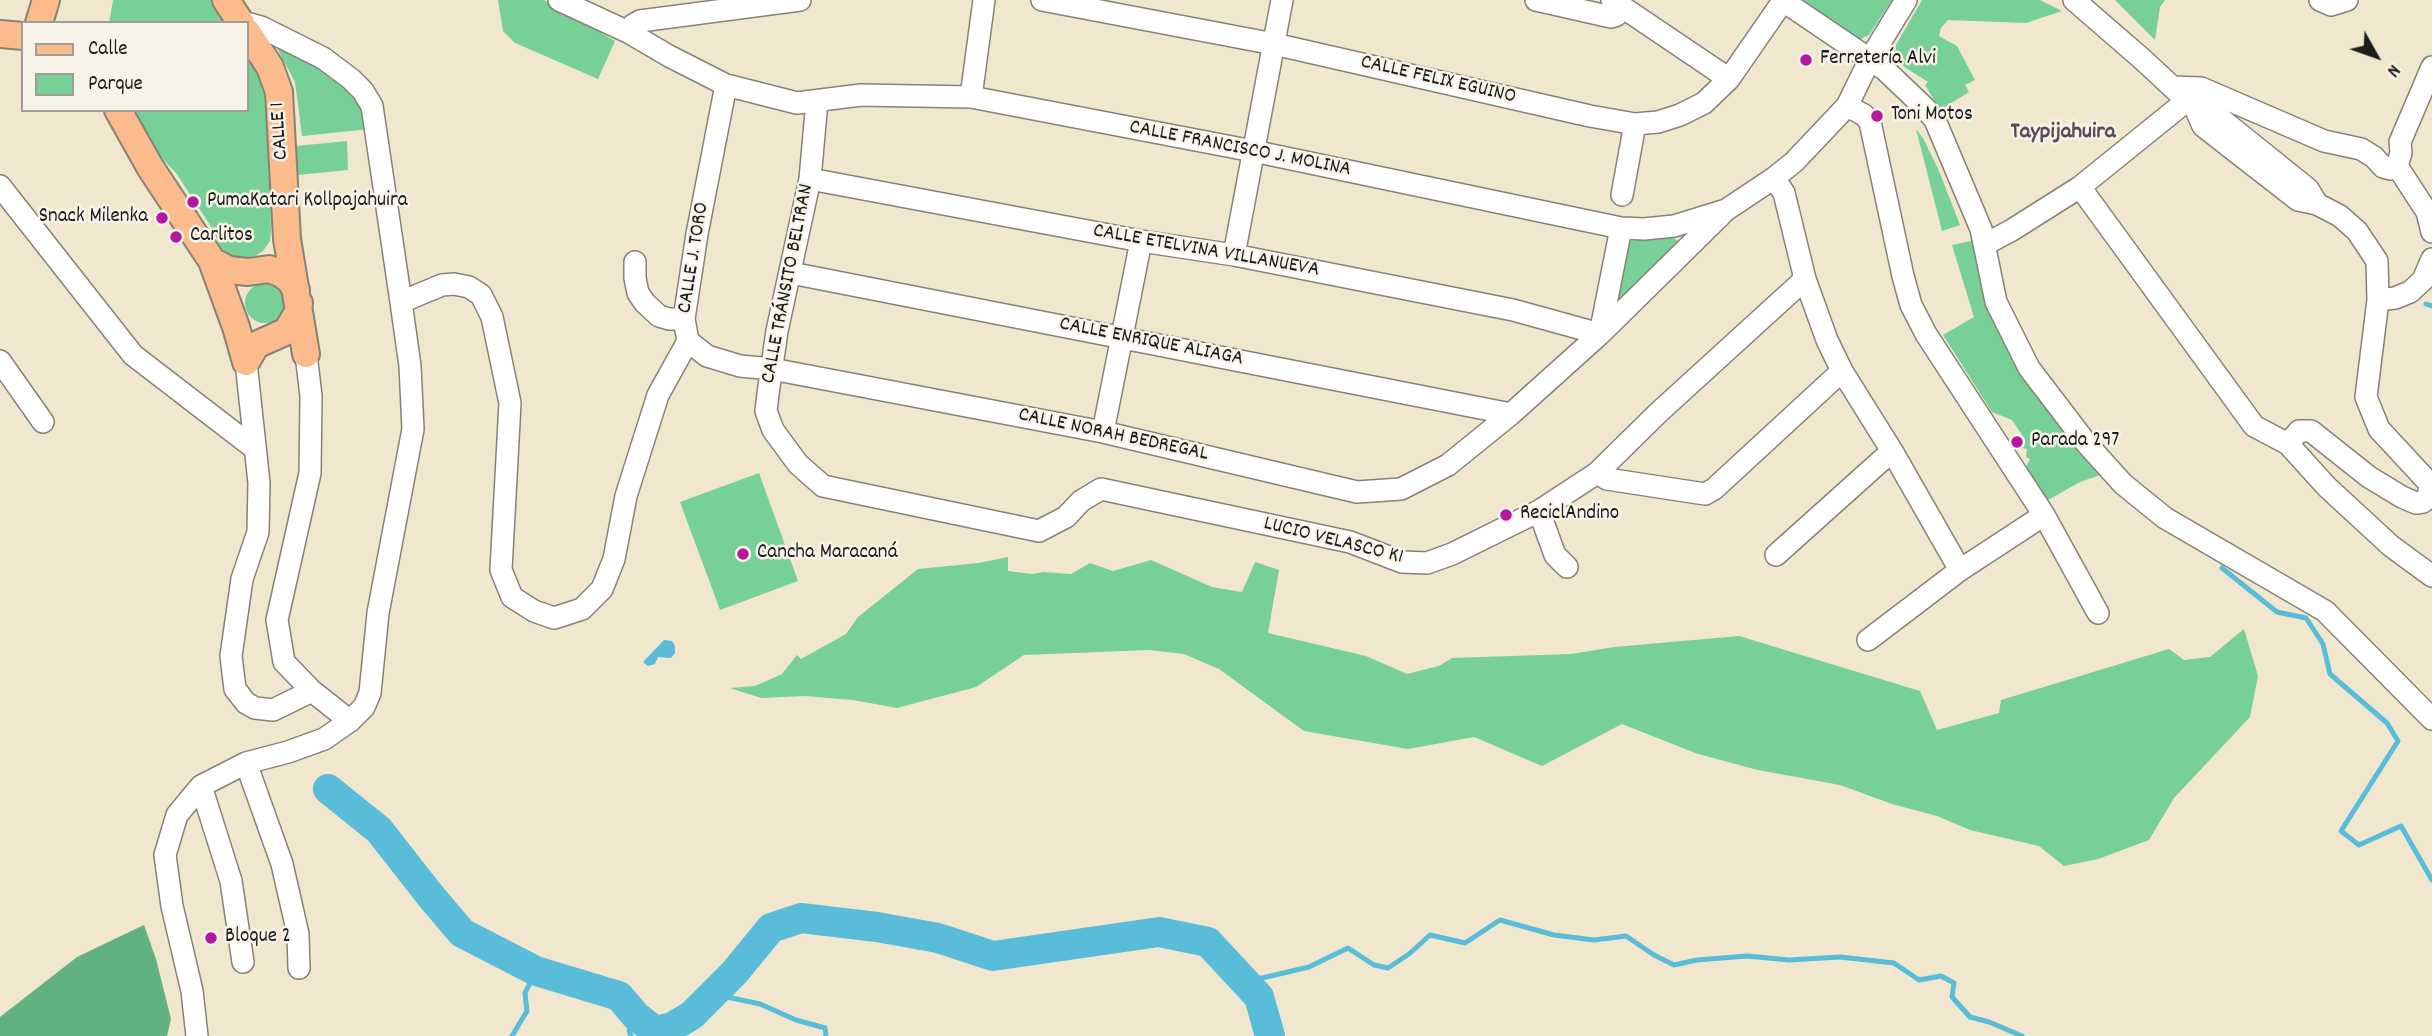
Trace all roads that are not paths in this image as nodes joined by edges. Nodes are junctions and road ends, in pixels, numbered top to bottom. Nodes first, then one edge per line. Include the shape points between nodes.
1 (46, 0) edge
2 (559, 0) edge
3 (800, 0) edge
4 (984, 0) edge
5 (1042, 0) edge
6 (1282, 0) edge
7 (1536, 0) edge
8 (1782, 0) edge
9 (1906, 0) edge
10 (2074, 0) edge
11 (2320, 0) edge
12 (2347, 0) edge
13 (1617, 3) edge
14 (39, 21) edge
15 (248, 22) edge
16 (248, 31) edge
17 (628, 32) junction
18 (0, 34) edge
19 (21, 36) edge
20 (1274, 44) junction
21 (1870, 59) junction
22 (2432, 67) edge
23 (1730, 79) junction
24 (726, 85) junction
25 (971, 97) junction
26 (2184, 98) junction
27 (817, 101) junction
28 (1847, 106) junction
29 (119, 112) edge
30 (1635, 124) junction
31 (1253, 151) junction
32 (2397, 166) junction
33 (1774, 178) junction
34 (810, 179) junction
35 (0, 186) edge
36 (2080, 187) junction
37 (1622, 195) dead end
38 (1726, 210) junction
39 (1621, 228) junction
40 (2432, 232) edge
41 (288, 239) junction
42 (1141, 241) junction
43 (1983, 245) junction
44 (1234, 255) junction
45 (2432, 259) edge
46 (212, 261) junction
47 (635, 262) dead end
48 (252, 271) junction
49 (791, 273) junction
50 (1805, 279) junction
51 (298, 296) junction
52 (2378, 300) junction
53 (401, 302) junction
54 (232, 316) junction
55 (684, 319) junction
56 (1600, 334) junction
57 (1122, 337) junction
58 (271, 338) junction
59 (688, 341) junction
60 (306, 354) junction
61 (0, 361) edge
62 (246, 362) junction
63 (772, 369) junction
64 (1842, 371) junction
65 (1511, 414) junction
66 (43, 422) dead end
67 (1103, 432) junction
68 (2288, 444) junction
69 (254, 448) junction
70 (1892, 451) junction
71 (1597, 474) junction
72 (1101, 489) joint
73 (1539, 511) junction
74 (2044, 515) junction
75 (1776, 555) dead end
76 (1567, 567) dead end
77 (1960, 570) junction
78 (2432, 576) edge
79 (2098, 613) dead end
80 (1868, 640) dead end
81 (312, 691) junction
82 (2432, 719) edge
83 (350, 721) junction
84 (246, 763) junction
85 (201, 786) junction
86 (243, 962) dead end
87 (299, 968) dead end
88 (197, 1036) edge

1 - 14 main road
2 - 17 street, CALLE FRANCISCO J. MOLINA
3 - 17 street via 640,22
4 - 25 street
5 - 20 street, CALLE FELIX EGUINO
6 - 20 street
7 - 13 street via 1611,17 1618,15
8 - 21 street
8 - 23 street, CALLE FELIX EGUINO
9 - 21 street, CALLE FRANCISCO J. MOLINA
10 - 26 street
11 - 12 street via 2331,5
13 - 23 street
15 - 53 street via 323,58 363,91 372,106
16 - 41 main road, CALLE 1 via 279,92
17 - 24 street, CALLE FRANCISCO J. MOLINA
18 - 19 main road
20 - 30 street, CALLE FELIX EGUINO
20 - 31 street
21 - 28 street, CALLE FRANCISCO J. MOLINA
21 - 43 street via 1934,120 1981,229
22 - 32 street via 2403,133
23 - 30 street, CALLE FELIX EGUINO via 1704,103 1680,115
24 - 27 street, CALLE FRANCISCO J. MOLINA via 797,103
24 - 55 street, CALLE J. TORO
25 - 27 street, CALLE FRANCISCO J. MOLINA via 861,95
25 - 31 street, CALLE FRANCISCO J. MOLINA
26 - 32 street via 2201,88 2324,141 2361,149 2383,167
26 - 36 street via 2179,107
26 - 52 street via 2216,115 2308,189 2317,204 2357,231 2377,261
27 - 34 street, CALLE TRÁNSITO BELTRAN
28 - 33 street, CALLE FRANCISCO J. MOLINA
28 - 74 street via 1870,122 1911,305
29 - 46 main road
30 - 37 street
31 - 39 street, CALLE FRANCISCO J. MOLINA
31 - 44 street
32 - 40 street via 2427,212
33 - 38 street, CALLE FRANCISCO J. MOLINA
33 - 50 street via 1789,209
34 - 42 street, CALLE ETELVINA VILLANUEVA
34 - 49 street, CALLE TRÁNSITO BELTRAN
35 - 69 street via 133,355
36 - 43 street
36 - 68 street via 2254,426
38 - 39 street, CALLE FRANCISCO J. MOLINA via 1674,226
38 - 56 street, CALLE NORAH BEDREGAL
39 - 56 street
41 - 48 main road via 270,263
41 - 51 main road, CALLE 1
42 - 44 street, CALLE ETELVINA VILLANUEVA
42 - 57 street
43 - 82 street via 1996,302 2029,368 2123,484 2165,517 2325,611
44 - 56 street, CALLE ETELVINA VILLANUEVA via 1513,310
45 - 52 street via 2423,280 2410,292
46 - 48 main road via 229,270
46 - 54 main road
47 - 55 street via 638,293 645,303 659,316
48 - 51 main road via 280,273
48 - 54 main road via 231,292
49 - 57 street, CALLE ENRIQUE ALIAGA
49 - 63 street, CALLE TRÁNSITO BELTRAN
50 - 64 street
50 - 71 street, LUCIO VELASCO K1
51 - 58 main road via 294,323
51 - 60 main road, CALLE 1
52 - 68 street via 2366,397 2379,429 2430,484 2428,498 2416,503 2402,497 2311,431 2299,431
53 - 59 street via 454,284 481,295 492,317 510,403 501,570 512,597 554,618 582,609 602,589 614,559 625,496 658,395
53 - 83 street via 413,429 378,613 370,693
54 - 58 main road via 244,334
54 - 62 main road
55 - 59 street, CALLE J. TORO
56 - 65 street, CALLE NORAH BEDREGAL
57 - 65 street, CALLE ENRIQUE ALIAGA
57 - 67 street
58 - 60 main road via 292,341
58 - 62 main road via 252,350
59 - 63 street, CALLE J. TORO via 707,356
60 - 81 street via 311,396 310,473 277,620 284,662
61 - 66 street
62 - 69 street
63 - 67 street, CALLE NORAH BEDREGAL
63 - 72 street, CALLE TRÁNSITO BELTRAN via 766,411 773,430 797,464 823,486 1039,531 1066,517
64 - 70 street
64 - 71 street via 1704,495
65 - 67 street, CALLE NORAH BEDREGAL via 1448,465 1401,489 1357,492
68 - 78 street via 2391,547
69 - 81 street via 258,531 242,579 231,656 235,689 255,708 273,710
70 - 75 street
70 - 77 street
71 - 73 street, LUCIO VELASCO K1
72 - 73 street, LUCIO VELASCO K1 via 1350,542 1402,562 1427,563 1452,554
73 - 76 street via 1555,555
74 - 77 street
74 - 79 street
77 - 80 street
81 - 83 street
83 - 84 street via 324,739
84 - 85 street
84 - 87 street via 282,864 298,934
85 - 86 street via 231,881
85 - 88 street via 177,815 165,855

